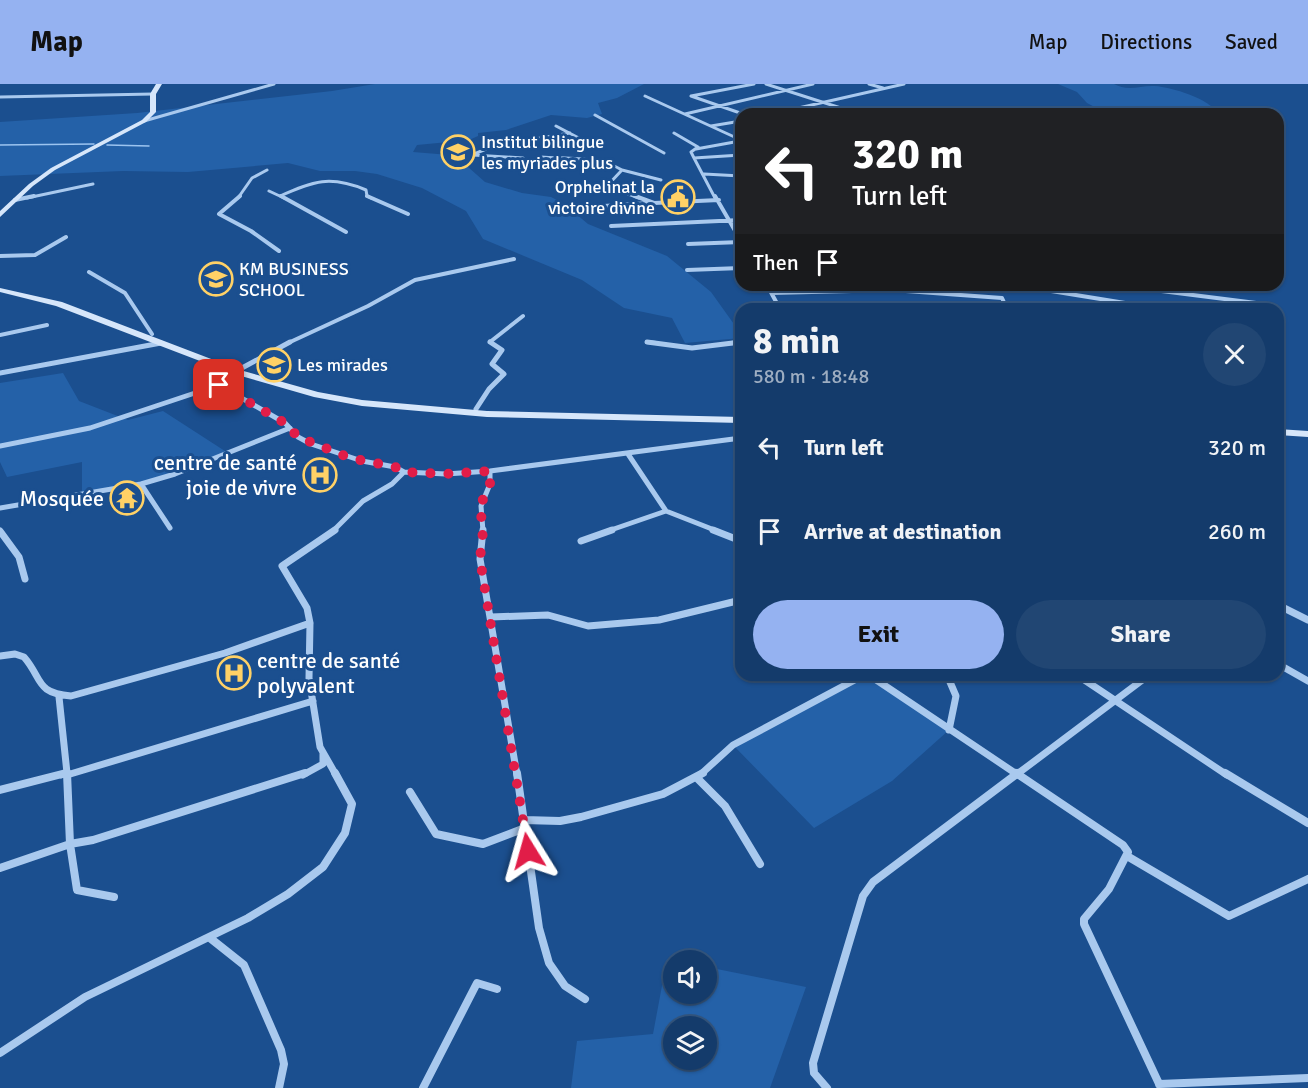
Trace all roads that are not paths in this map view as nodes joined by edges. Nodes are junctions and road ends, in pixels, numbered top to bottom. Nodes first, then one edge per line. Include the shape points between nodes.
1 (159, 84) edge
2 (274, 84) edge
3 (754, 84) edge
4 (766, 84) edge
5 (813, 84) edge
6 (869, 84) edge
7 (904, 84) edge
8 (884, 88) junction
9 (783, 90) junction
10 (153, 94) junction
11 (645, 96) dead end
12 (0, 97) edge
13 (821, 103) junction
14 (719, 105) junction
15 (796, 108) edge
16 (840, 108) edge
17 (735, 111) edge
18 (685, 114) junction
19 (595, 115) dead end
20 (144, 121) junction
21 (735, 122) edge
22 (556, 126) dead end
23 (711, 127) junction
24 (570, 133) junction
25 (674, 133) dead end
26 (735, 137) edge
27 (735, 141) edge
28 (594, 146) dead end
29 (696, 149) junction
30 (664, 153) dead end
31 (735, 155) edge
32 (541, 157) dead end
33 (523, 158) dead end
34 (694, 158) junction
35 (267, 170) dead end
36 (622, 170) junction
37 (704, 174) junction
38 (735, 176) edge
39 (661, 180) dead end
40 (93, 184) dead end
41 (269, 191) dead end
42 (280, 196) junction
43 (15, 200) junction
44 (718, 200) junction
45 (654, 203) junction
46 (557, 209) dead end
47 (408, 214) dead end
48 (0, 215) edge
49 (731, 221) junction
50 (735, 221) edge
51 (611, 226) dead end
52 (735, 229) edge
53 (346, 232) dead end
54 (66, 237) dead end
55 (735, 241) edge
56 (688, 244) dead end
57 (279, 251) dead end
58 (0, 256) edge
59 (514, 259) dead end
60 (735, 268) edge
61 (687, 270) dead end
62 (89, 272) dead end
63 (0, 289) edge
64 (852, 291) edge
65 (922, 291) edge
66 (1051, 291) edge
67 (1161, 291) edge
68 (952, 292) joint
69 (772, 293) joint
70 (777, 303) edge
71 (1004, 303) edge
72 (1117, 303) edge
73 (1256, 303) edge
74 (523, 316) dead end
75 (47, 325) dead end
76 (124, 326) junction
77 (152, 334) junction
78 (0, 335) edge
79 (647, 342) dead end
80 (162, 343) junction
81 (735, 343) edge
82 (212, 363) junction
83 (242, 368) junction
84 (0, 373) edge
85 (219, 385) junction
86 (476, 409) junction
87 (735, 415) edge
88 (735, 420) edge
89 (290, 428) junction
90 (1284, 433) edge
91 (1308, 435) edge
92 (1284, 438) edge
93 (735, 439) edge
94 (1308, 440) edge
95 (0, 446) edge
96 (628, 454) junction
97 (490, 471) junction
98 (404, 472) junction
99 (141, 483) junction
100 (0, 508) edge
101 (666, 511) junction
102 (170, 528) dead end
103 (0, 531) edge
104 (735, 539) edge
105 (581, 541) dead end
106 (25, 579) dead end
107 (735, 601) edge
108 (1284, 608) edge
109 (491, 617) junction
110 (1308, 620) edge
111 (310, 623) junction
112 (0, 656) edge
113 (1284, 667) edge
114 (853, 681) edge
115 (878, 681) edge
116 (951, 681) edge
117 (1086, 681) edge
118 (1141, 681) edge
119 (1308, 681) edge
120 (59, 697) junction
121 (313, 701) junction
122 (1114, 701) junction
123 (949, 730) junction
124 (323, 752) junction
125 (66, 773) junction
126 (1015, 774) junction
127 (696, 777) junction
128 (0, 790) edge
129 (410, 792) dead end
130 (1308, 823) edge
131 (525, 824) junction
132 (70, 844) junction
133 (1127, 856) junction
134 (760, 864) dead end
135 (0, 868) edge
136 (1308, 879) edge
137 (114, 897) dead end
138 (210, 938) junction
139 (497, 989) dead end
140 (585, 999) dead end
141 (0, 1053) edge
142 (1308, 1078) edge
143 (1160, 1086) edge
144 (279, 1088) edge
145 (423, 1088) edge
146 (827, 1088) edge

1 - 10 main road
2 - 20 street
3 - 14 street via 691,96
4 - 9 street
5 - 9 street
6 - 8 street
7 - 8 street
8 - 13 street
9 - 13 street
9 - 14 street
10 - 12 street
10 - 20 main road via 154,106
11 - 18 street
13 - 15 street
13 - 16 street
14 - 17 street
14 - 18 street
18 - 23 street
19 - 30 street
20 - 43 main road via 52,169
21 - 23 street
22 - 24 street
23 - 26 street
24 - 28 street
24 - 33 street via 502,144 472,154
25 - 29 street via 697,145
27 - 29 street
29 - 34 street via 691,152
31 - 34 street
32 - 36 street via 606,163
34 - 37 street
35 - 57 street via 252,178 240,196 219,214
36 - 39 street
36 - 45 street via 607,186
37 - 38 street
37 - 44 street
40 - 43 street
41 - 42 street
42 - 47 street via 310,183 345,180 366,190 371,198
42 - 53 street
43 - 48 main road
44 - 45 street
44 - 49 street
45 - 46 street
49 - 50 street
49 - 51 street
49 - 52 street
54 - 58 street via 35,255
55 - 56 street
59 - 83 street via 415,280
60 - 61 street
62 - 77 street via 125,293
63 - 76 main road
64 - 69 street
65 - 68 street
66 - 72 street
67 - 73 street
68 - 71 street via 1002,298
69 - 70 street
74 - 86 street via 490,342 502,350 492,364 504,374
75 - 78 street
76 - 77 main road
76 - 80 main road
77 - 83 main road
79 - 81 street via 692,348
80 - 82 main road
80 - 84 street
82 - 85 street via 205,370
82 - 88 main road via 317,395 407,408 487,414
83 - 86 main road via 359,398
85 - 89 street
85 - 95 street via 90,428
86 - 87 main road
89 - 98 street via 298,437 324,449
89 - 99 street via 175,474
90 - 91 main road
92 - 94 main road
93 - 96 street
96 - 97 street
96 - 101 street
97 - 98 street
97 - 109 street via 490,484 480,506 480,559
98 - 111 street via 363,501 332,534 282,566 307,608
99 - 100 street
99 - 102 street
101 - 104 street
101 - 105 street
103 - 106 street via 19,557
107 - 109 street via 659,620 588,626 548,615
108 - 110 street
109 - 131 street
111 - 120 street via 225,654
111 - 121 street via 309,678
112 - 120 street via 27,656 37,681 47,692
113 - 119 street
114 - 127 street via 732,745
115 - 123 street
116 - 123 street via 957,702
117 - 122 street
118 - 122 street
120 - 125 street
121 - 124 street
121 - 125 street
122 - 126 street
122 - 130 street
123 - 126 street
124 - 132 street via 323,764 300,776
124 - 138 street via 352,804 345,833 323,867 278,900
125 - 128 street
125 - 132 street
126 - 133 street via 1123,845
126 - 146 street via 896,863 863,896 813,1063 814,1073
127 - 131 street via 663,794 581,817
127 - 134 street via 725,806
129 - 131 street via 436,834 483,844
131 - 140 street via 547,961 565,986
132 - 135 street
132 - 137 street via 77,890
133 - 136 street via 1229,916
133 - 143 street via 1084,924
138 - 141 street via 85,997
138 - 144 street via 244,965 281,1050 284,1064
139 - 145 street via 477,983
142 - 143 street

